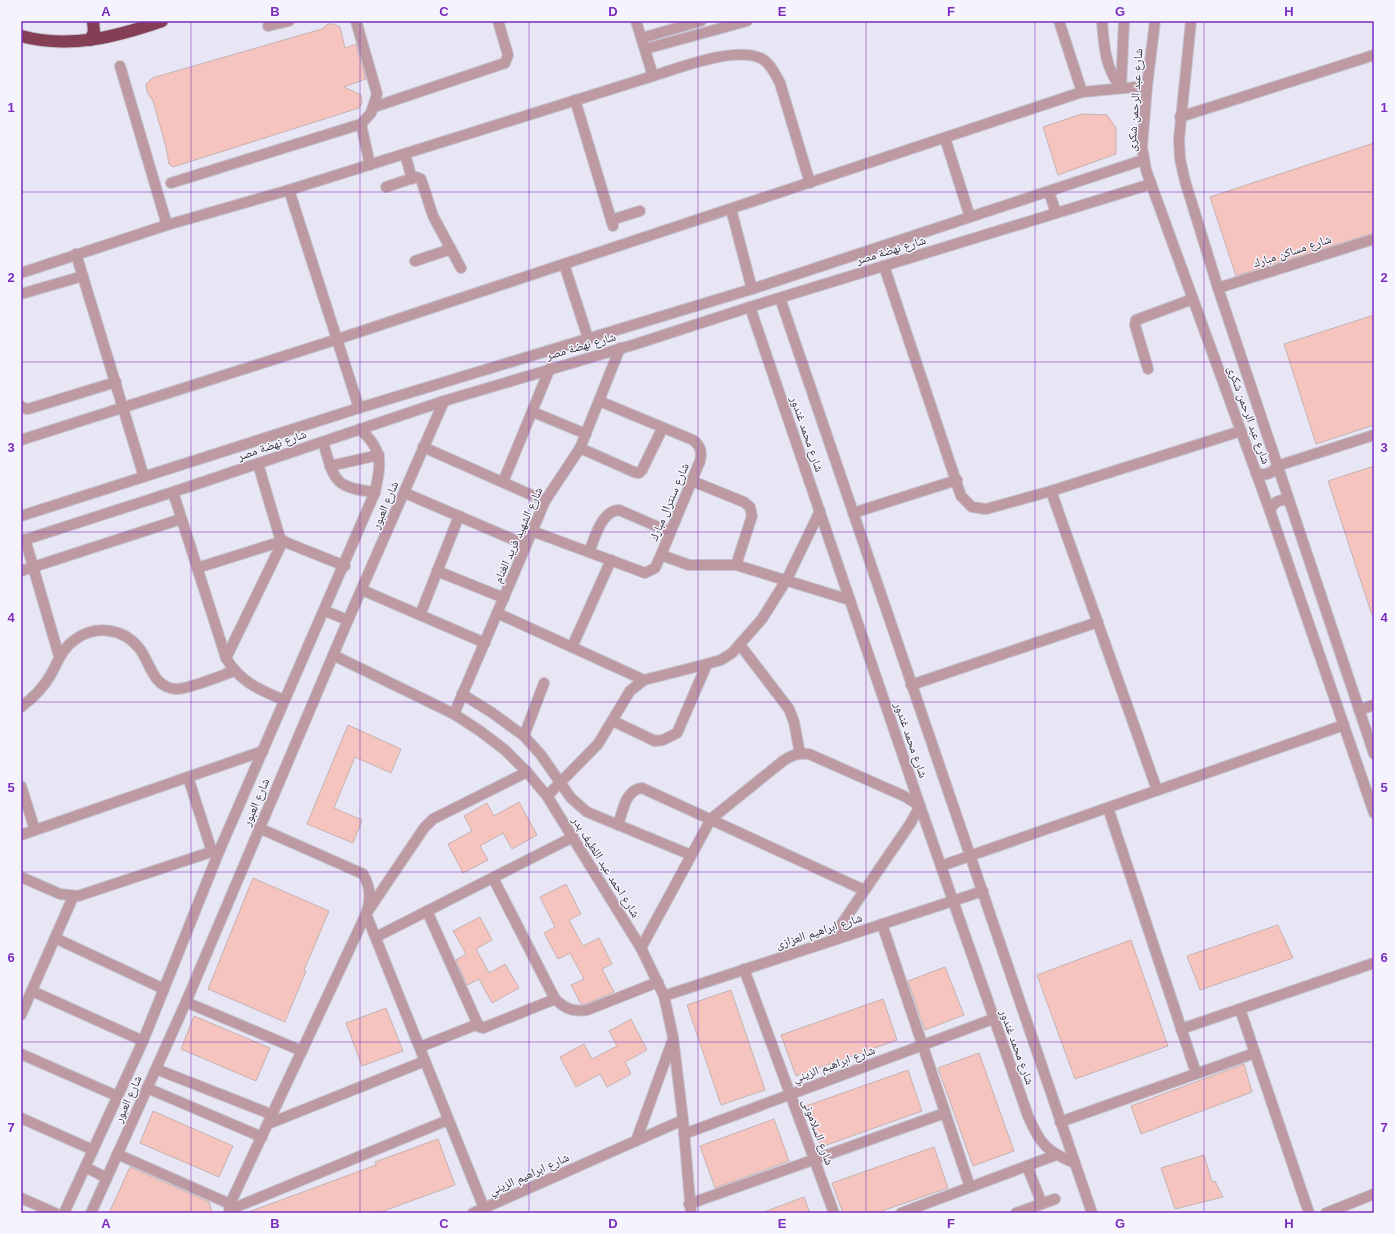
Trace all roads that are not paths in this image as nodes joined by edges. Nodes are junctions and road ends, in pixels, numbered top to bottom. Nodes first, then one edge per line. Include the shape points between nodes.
1 (94, 21) edge
2 (135, 21) edge
3 (162, 21) edge
4 (288, 21) edge
5 (356, 21) edge
6 (498, 21) edge
7 (636, 21) edge
8 (701, 21) edge
9 (747, 21) edge
10 (1059, 21) edge
11 (1102, 21) edge
12 (1124, 21) edge
13 (1156, 22) edge
14 (1189, 22) edge
15 (732, 23) edge
16 (146, 26) junction
17 (268, 26) dead end
18 (21, 36) edge
19 (642, 38) junction
20 (90, 40) junction
21 (645, 49) junction
22 (1374, 55) edge
23 (120, 66) dead end
24 (653, 76) junction
25 (1147, 86) junction
26 (1121, 88) junction
27 (1082, 92) junction
28 (575, 100) junction
29 (374, 107) junction
30 (1180, 117) junction
31 (361, 124) junction
32 (945, 138) junction
33 (405, 154) junction
34 (1143, 160) junction
35 (370, 165) junction
36 (412, 179) junction
37 (171, 183) dead end
38 (810, 183) junction
39 (1151, 184) junction
40 (386, 187) dead end
41 (290, 190) junction
42 (1049, 192) junction
43 (731, 209) junction
44 (640, 211) dead end
45 (1056, 213) junction
46 (970, 217) junction
47 (167, 225) junction
48 (1374, 238) edge
49 (451, 249) junction
50 (76, 254) junction
51 (414, 261) dead end
52 (564, 264) junction
53 (884, 266) junction
54 (461, 268) dead end
55 (21, 273) edge
56 (83, 276) junction
57 (1218, 288) junction
58 (752, 289) junction
59 (21, 294) edge
60 (780, 298) junction
61 (1193, 299) junction
62 (750, 307) junction
63 (588, 338) junction
64 (338, 339) junction
65 (620, 348) junction
66 (550, 368) junction
67 (1148, 368) dead end
68 (116, 382) junction
69 (444, 401) junction
70 (599, 401) junction
71 (21, 406) edge
72 (124, 408) junction
73 (359, 408) junction
74 (533, 412) junction
75 (662, 428) junction
76 (360, 429) junction
77 (1241, 431) junction
78 (586, 434) junction
79 (1374, 436) edge
80 (21, 440) edge
81 (323, 442) junction
82 (423, 447) junction
83 (580, 448) junction
84 (379, 454) junction
85 (258, 464) junction
86 (330, 466) junction
87 (1277, 466) junction
88 (1256, 473) junction
89 (144, 477) junction
90 (957, 480) junction
91 (692, 481) junction
92 (503, 482) junction
93 (1051, 491) junction
94 (173, 492) junction
95 (375, 492) junction
96 (405, 493) junction
97 (545, 501) junction
98 (1289, 501) junction
99 (820, 511) junction
100 (1270, 511) junction
101 (853, 513) junction
102 (21, 516) edge
103 (460, 516) junction
104 (181, 519) junction
105 (532, 531) junction
106 (670, 532) junction
107 (23, 540) edge
108 (282, 541) junction
109 (526, 546) junction
110 (589, 552) junction
111 (660, 555) junction
112 (611, 560) junction
113 (736, 565) junction
114 (345, 566) junction
115 (33, 567) junction
116 (196, 568) junction
117 (21, 571) edge
118 (437, 571) junction
119 (787, 579) junction
120 (362, 590) junction
121 (504, 598) junction
122 (850, 600) junction
123 (325, 610) junction
124 (497, 613) junction
125 (420, 615) junction
126 (348, 620) junction
127 (1098, 622) junction
128 (485, 643) junction
129 (740, 645) junction
130 (572, 647) junction
131 (333, 655) junction
132 (59, 656) junction
133 (226, 658) junction
134 (707, 664) junction
135 (234, 671) junction
136 (644, 680) junction
137 (544, 683) dead end
138 (911, 685) junction
139 (462, 694) junction
140 (284, 700) junction
141 (1374, 705) edge
142 (21, 707) edge
143 (1359, 710) junction
144 (454, 714) junction
145 (613, 721) junction
146 (1344, 725) junction
147 (524, 736) junction
148 (263, 751) junction
149 (800, 754) junction
150 (1374, 754) edge
151 (527, 772) junction
152 (188, 777) junction
153 (560, 782) junction
154 (21, 786) edge
155 (1157, 790) junction
156 (547, 796) junction
157 (920, 806) junction
158 (1108, 808) junction
159 (1374, 813) edge
160 (711, 818) junction
161 (618, 825) junction
162 (259, 828) junction
163 (35, 830) junction
164 (21, 836) edge
165 (573, 837) junction
166 (216, 851) junction
167 (691, 855) junction
168 (971, 856) junction
169 (940, 866) junction
170 (21, 877) edge
171 (493, 878) junction
172 (864, 890) junction
173 (983, 891) junction
174 (73, 897) junction
175 (952, 901) junction
176 (427, 911) junction
177 (366, 914) junction
178 (882, 924) junction
179 (376, 937) junction
180 (54, 938) junction
181 (830, 940) junction
182 (641, 948) junction
183 (1374, 963) edge
184 (744, 969) junction
185 (658, 982) junction
186 (164, 989) junction
187 (32, 991) junction
188 (664, 996) junction
189 (555, 999) junction
190 (186, 1002) junction
191 (1240, 1009) junction
192 (21, 1015) edge
193 (993, 1019) junction
194 (478, 1024) junction
195 (1182, 1029) junction
196 (673, 1037) junction
197 (143, 1041) junction
198 (922, 1045) junction
199 (420, 1047) junction
200 (302, 1051) junction
201 (1255, 1053) junction
202 (21, 1054) edge
203 (425, 1061) junction
204 (156, 1069) junction
205 (1196, 1073) junction
206 (147, 1088) junction
207 (790, 1094) junction
208 (117, 1096) junction
209 (945, 1113) junction
210 (273, 1115) junction
211 (21, 1118) edge
212 (448, 1120) junction
213 (683, 1120) junction
214 (1060, 1122) junction
215 (268, 1124) junction
216 (684, 1134) junction
217 (262, 1137) junction
218 (636, 1141) junction
219 (92, 1150) junction
220 (117, 1154) junction
221 (1056, 1156) junction
222 (814, 1160) junction
223 (1074, 1163) junction
224 (1027, 1166) junction
225 (85, 1167) junction
226 (106, 1178) junction
227 (970, 1187) junction
228 (1374, 1194) edge
229 (21, 1198) edge
230 (1055, 1199) dead end
231 (1042, 1204) junction
232 (484, 1208) junction
233 (230, 1209) edge
234 (690, 1209) edge
235 (925, 1209) edge
236 (55, 1213) edge
237 (64, 1213) edge
238 (91, 1213) edge
239 (473, 1213) edge
240 (834, 1213) edge
241 (901, 1213) edge
242 (1016, 1213) edge
243 (1092, 1213) edge
244 (1309, 1213) edge
245 (1326, 1213) edge

1 - 20 highway via 94,32
2 - 16 highway
3 - 16 highway
4 - 17 street
5 - 29 street via 377,94
6 - 29 street via 508,55 505,63
7 - 19 street
8 - 19 street
9 - 15 street
10 - 27 street
11 - 26 street via 1106,63
12 - 26 street
13 - 25 street, شارع عبد الرحمن شكرى
14 - 30 street, شارع عبد الرحمن شكرى
15 - 21 street
16 - 20 highway
18 - 20 highway via 53,42
19 - 21 street
21 - 24 street
22 - 30 street
23 - 47 street
24 - 28 street
24 - 38 street via 729,56 747,55 763,60 773,68 780,83
25 - 26 street
25 - 34 street, شارع عبد الرحمن شكرى
26 - 27 street
27 - 32 street
28 - 33 street
28 - 44 street via 612,223
29 - 31 street
30 - 57 street, شارع عبد الرحمن شكرى via 1180,159
31 - 35 street
31 - 37 street
32 - 38 street
32 - 46 street
33 - 35 street
33 - 36 street
34 - 39 street, شارع عبد الرحمن شكرى
34 - 42 street, شارع نهضة مصر
35 - 41 street
36 - 40 street
36 - 49 street via 421,179 434,216
38 - 43 street
39 - 45 street, شارع نهضة مصر
39 - 61 street, شارع عبد الرحمن شكرى
41 - 47 street
41 - 64 street
42 - 45 street
42 - 46 street, شارع نهضة مصر
43 - 52 street
43 - 58 street
45 - 53 street, شارع نهضة مصر
46 - 58 street, شارع نهضة مصر
47 - 50 street
48 - 57 street, شارع مساكن مبارك
49 - 51 street
49 - 54 street
50 - 55 street
50 - 56 street
52 - 63 street
52 - 64 street
53 - 60 street, شارع نهضة مصر
53 - 90 street
56 - 59 street
56 - 68 street
57 - 87 street, شارع عبد الرحمن شكرى
58 - 63 street, شارع نهضة مصر
60 - 62 street, شارع نهضة مصر
60 - 101 street, شارع محمد غندور
61 - 67 street via 1136,320 1135,325
61 - 77 street, شارع عبد الرحمن شكرى
62 - 65 street, شارع نهضة مصر
62 - 99 street, شارع محمد غندور
63 - 73 street, شارع نهضة مصر
64 - 72 street
64 - 73 street
65 - 66 street, شارع نهضة مصر
65 - 70 street, شارع الشهيد فريد الغنام
66 - 69 street, شارع نهضة مصر
66 - 74 street
68 - 71 street via 28,409
68 - 72 street
69 - 76 street, شارع نهضة مصر
69 - 82 street, شارع العبور
70 - 75 street, شارع سنترال مبارك
70 - 78 street, شارع الشهيد فريد الغنام
72 - 80 street
72 - 89 street
73 - 89 street, شارع نهضة مصر
74 - 78 street
74 - 92 street
75 - 83 street via 639,473
75 - 91 street, شارع سنترال مبارك via 699,444 700,462
76 - 81 street, شارع نهضة مصر
76 - 84 street via 375,445
77 - 88 street, شارع عبد الرحمن شكرى
77 - 93 street
78 - 83 street, شارع الشهيد فريد الغنام
79 - 87 street
81 - 85 street, شارع نهضة مصر
81 - 86 street
82 - 92 street
82 - 96 street, شارع العبور
83 - 97 street, شارع الشهيد فريد الغنام
84 - 86 street
84 - 95 street, شارع العبور
85 - 94 street, شارع نهضة مصر
85 - 108 street via 277,532
86 - 95 street via 342,485
87 - 88 street via 1270,473
87 - 98 street, شارع عبد الرحمن شكرى
88 - 100 street, شارع عبد الرحمن شكرى
89 - 102 street, شارع نهضة مصر
90 - 93 street via 961,496 972,507 986,509
90 - 101 street
91 - 106 street, شارع سنترال مبارك
91 - 113 street via 744,502 750,507 752,516
92 - 97 street
93 - 127 street
94 - 104 street
94 - 107 street, شارع نهضة مصر
95 - 114 street, شارع العبور
96 - 103 street
96 - 120 street, شارع العبور
97 - 105 street, شارع الشهيد فريد الغنام
98 - 100 street via 1279,500
98 - 143 street, شارع عبد الرحمن شكرى
99 - 119 street
99 - 122 street, شارع محمد غندور
100 - 146 street, شارع عبد الرحمن شكرى
101 - 138 street, شارع محمد غندور
103 - 109 street
103 - 118 street
104 - 115 street
104 - 116 street
105 - 109 street, شارع الشهيد فريد الغنام
105 - 110 street
106 - 110 street via 614,510 606,515
106 - 111 street, شارع سنترال مبارك
107 - 115 street
108 - 114 street
108 - 116 street
108 - 133 street
109 - 121 street, شارع الشهيد فريد الغنام
110 - 112 street
111 - 112 street via 655,568 645,573
111 - 113 street, شارع سنترال مبارك via 689,565
112 - 130 street
113 - 119 street, شارع سنترال مبارك
114 - 123 street, شارع العبور
115 - 117 street
115 - 132 street
116 - 133 street
118 - 121 street
118 - 125 street
119 - 122 street, شارع سنترال مبارك
119 - 129 street via 762,619
120 - 125 street
120 - 126 street, شارع العبور
121 - 124 street, شارع الشهيد فريد الغنام
122 - 157 street, شارع محمد غندور
123 - 126 street
123 - 140 street, شارع العبور
124 - 128 street, شارع الشهيد فريد الغنام
124 - 130 street
125 - 128 street
126 - 131 street, شارع العبور
127 - 138 street
127 - 155 street
128 - 139 street, شارع الشهيد فريد الغنام
129 - 134 street via 721,660
129 - 149 street via 789,709
130 - 136 street
131 - 144 street, شارع احمد عبد اللطيف بدر
131 - 162 street, شارع العبور
132 - 135 street via 83,634 103,630 114,632 132,641 140,649 156,679 169,687 184,688
132 - 142 street via 45,684
133 - 135 street
134 - 136 street
134 - 145 street via 677,733 670,738 655,740
135 - 140 street via 247,683
136 - 145 street via 630,691
137 - 147 street
138 - 168 street, شارع محمد غندور
139 - 144 street, شارع الشهيد فريد الغنام
139 - 147 street
140 - 148 street, شارع العبور
141 - 143 street
143 - 150 street, شارع عبد الرحمن شكرى
144 - 151 street, شارع احمد عبد اللطيف بدر via 505,750
145 - 153 street via 598,744
146 - 155 street
146 - 159 street, شارع عبد الرحمن شكرى
147 - 153 street
148 - 152 street
148 - 166 street, شارع العبور
149 - 157 street via 809,754 904,796
149 - 160 street via 783,761
151 - 156 street, شارع احمد عبد اللطيف بدر
151 - 177 street via 433,819 424,828
152 - 163 street
152 - 166 street
153 - 156 street
153 - 161 street via 571,798 587,812
154 - 163 street
155 - 158 street
156 - 165 street, شارع احمد عبد اللطيف بدر
157 - 169 street, شارع محمد غندور
157 - 172 street
158 - 168 street
158 - 195 street
160 - 161 street via 642,788 636,789 628,796
160 - 167 street
160 - 172 street
161 - 167 street
162 - 177 street via 362,874 368,883 370,894
162 - 190 street, شارع العبور
163 - 164 street
165 - 171 street
165 - 182 street, شارع احمد عبد اللطيف بدر
166 - 174 street
166 - 186 street, شارع العبور
167 - 182 street
168 - 169 street
168 - 173 street, شارع محمد غندور
169 - 175 street, شارع محمد غندور
170 - 174 street
171 - 176 street
171 - 189 street
172 - 181 street
173 - 175 street, شارع ابراهيم العزازى
173 - 214 street, شارع محمد غندور
174 - 180 street
175 - 178 street, شارع ابراهيم العزازى
175 - 193 street, شارع محمد غندور
176 - 179 street
176 - 194 street
177 - 179 street
177 - 200 street
178 - 181 street, شارع ابراهيم العزازى
178 - 198 street
179 - 199 street
180 - 186 street
180 - 187 street
181 - 184 street, شارع ابراهيم العزازى
182 - 185 street, شارع احمد عبد اللطيف بدر
183 - 191 street
184 - 188 street, شارع ابراهيم العزازى
184 - 207 street, شارع السلامونى
185 - 188 street, شارع احمد عبد اللطيف بدر
185 - 189 street via 587,1010 570,1009
186 - 197 street, شارع العبور
187 - 192 street
187 - 197 street
188 - 196 street, شارع احمد عبد اللطيف بدر
189 - 194 street via 483,1028
190 - 200 street
190 - 204 street, شارع العبور
191 - 195 street
191 - 201 street
193 - 198 street, شارع ابراهيم الزيني
193 - 221 street, شارع محمد غندور via 1034,1131
194 - 199 street
195 - 205 street
196 - 213 street, شارع احمد عبد اللطيف بدر
196 - 218 street
197 - 208 street, شارع العبور
198 - 207 street, شارع ابراهيم الزيني
198 - 209 street
199 - 203 street
200 - 210 street
201 - 205 street
201 - 244 street
202 - 208 street
203 - 212 street
203 - 215 street
204 - 206 street, شارع العبور
204 - 210 street
205 - 214 street
206 - 217 street
206 - 220 street, شارع العبور
207 - 216 street, شارع ابراهيم الزيني
207 - 222 street, شارع السلامونى
208 - 219 street, شارع العبور
209 - 222 street
209 - 227 street
210 - 215 street
211 - 219 street
212 - 232 street
212 - 233 street
213 - 216 street, شارع احمد عبد اللطيف بدر
213 - 218 street, شارع ابراهيم الزيني
214 - 223 street, شارع محمد غندور
215 - 217 street
216 - 234 street, شارع احمد عبد اللطيف بدر
217 - 233 street
218 - 232 street, شارع ابراهيم الزيني
219 - 225 street, شارع العبور
220 - 226 street, شارع العبور
220 - 233 street
221 - 223 street, شارع محمد غندور
221 - 224 street
222 - 234 street
222 - 240 street, شارع السلامونى
223 - 243 street, شارع محمد غندور
224 - 227 street
224 - 231 street
225 - 226 street
225 - 237 street, شارع العبور
226 - 238 street, شارع العبور
227 - 235 street
228 - 245 street
229 - 236 street
230 - 231 street
231 - 242 street
232 - 239 street, شارع ابراهيم الزيني
235 - 241 street

